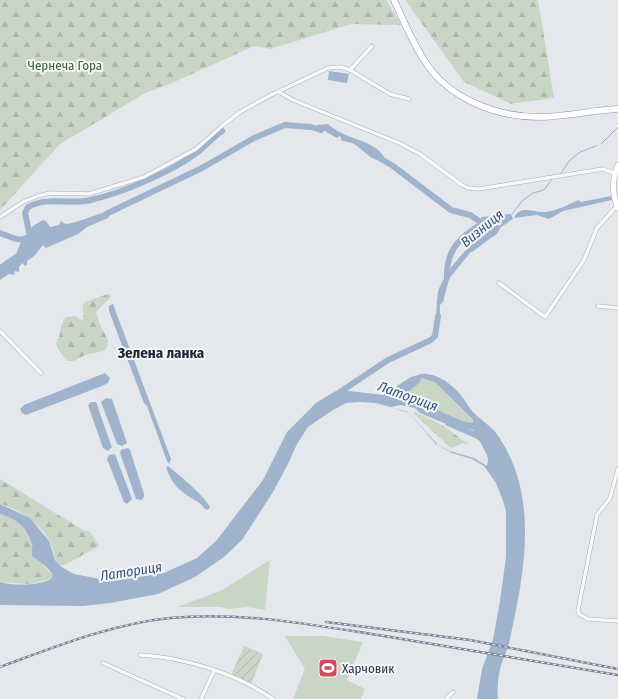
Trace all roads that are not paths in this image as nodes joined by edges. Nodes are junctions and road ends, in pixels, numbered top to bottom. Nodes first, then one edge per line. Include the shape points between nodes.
1 (394, 0) edge
2 (372, 46) dead end
3 (350, 70) junction
4 (279, 92) junction
5 (409, 98) dead end
6 (618, 109) edge
7 (618, 165) edge
8 (614, 173) junction
9 (617, 207) edge
10 (0, 217) edge
11 (499, 284) dead end
12 (598, 306) dead end
13 (618, 308) edge
14 (0, 331) edge
15 (41, 373) dead end
16 (618, 469) edge
17 (618, 621) edge
18 (140, 655) dead end
19 (103, 663) dead end
20 (214, 671) junction
21 (454, 692) dead end
22 (183, 699) edge
23 (202, 699) edge
24 (273, 699) edge
25 (446, 699) edge

1 - 6 highway via 425,61 440,79 457,93 489,108 516,115 540,117
2 - 3 street
3 - 4 street via 341,67 328,68
3 - 5 street via 390,94
4 - 8 street via 413,150 468,188 479,189 603,169
4 - 10 street via 232,118 196,149 144,177 89,194 50,193 24,202
7 - 8 main road
8 - 9 main road via 613,190
9 - 11 street via 597,228 584,260 545,317
12 - 13 street
14 - 15 street
16 - 17 street via 610,498 597,515 578,610 579,614 588,619
18 - 20 street via 178,659
19 - 22 street
20 - 23 street
20 - 24 street via 253,686
21 - 25 street

